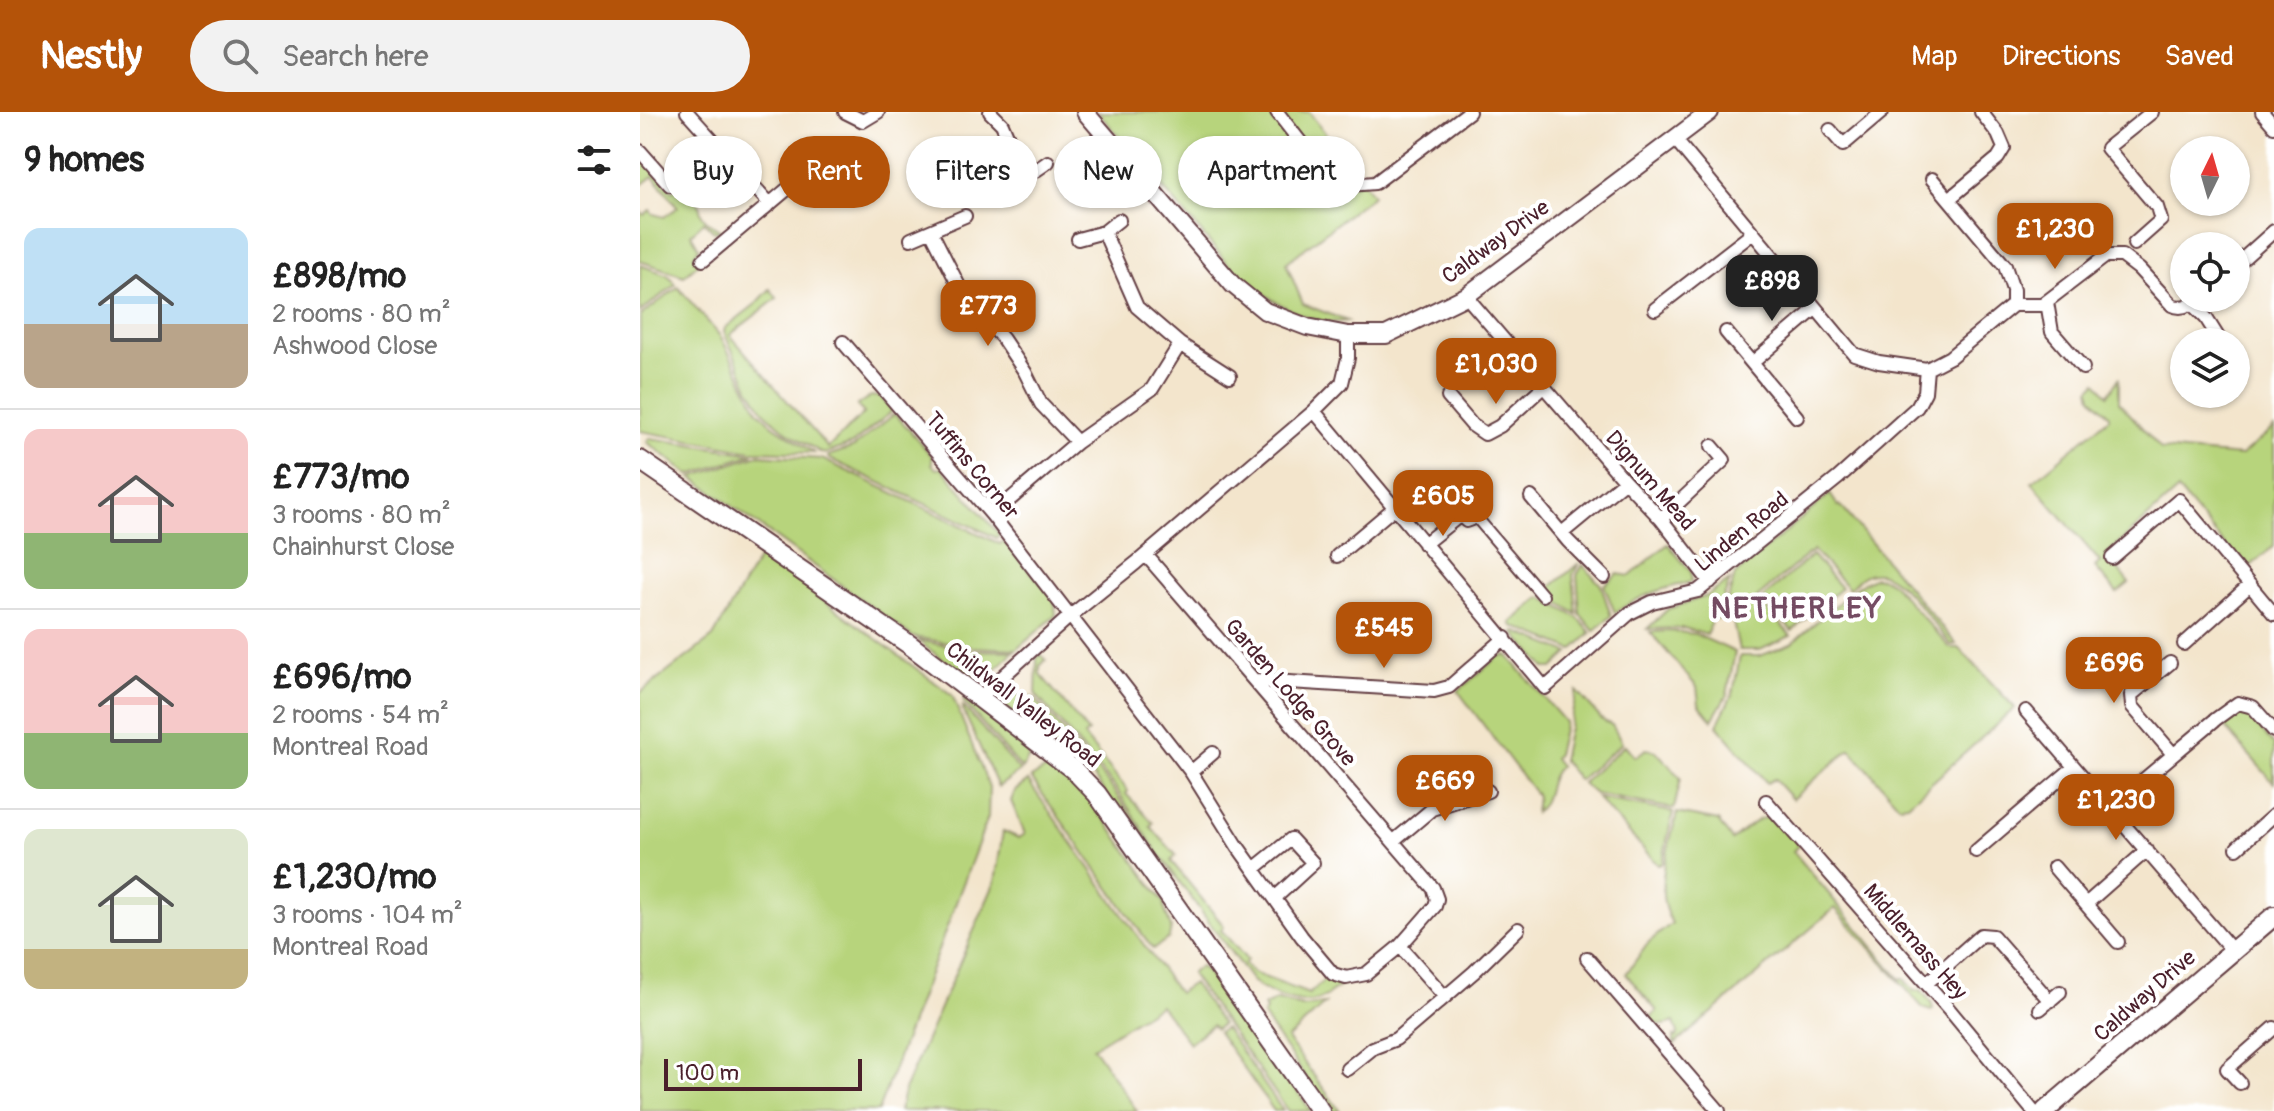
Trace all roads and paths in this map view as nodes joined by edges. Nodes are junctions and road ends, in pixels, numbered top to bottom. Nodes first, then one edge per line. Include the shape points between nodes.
1 (687, 112) edge
2 (845, 112) edge
3 (878, 112) edge
4 (990, 112) edge
5 (1085, 112) edge
6 (1277, 112) edge
7 (1469, 112) edge
8 (1710, 112) edge
9 (1882, 112) edge
10 (1981, 112) edge
11 (2152, 112) edge
12 (2262, 112) edge
13 (2274, 126) edge
14 (1830, 130) dead end
15 (1674, 138) junction
16 (640, 151) edge
17 (1048, 162) dead end
18 (664, 178) edge
19 (1932, 179) dead end
20 (778, 197) edge
21 (1949, 199) junction
22 (770, 204) junction
23 (965, 216) dead end
24 (1119, 220) dead end
25 (931, 231) junction
26 (2274, 231) edge
27 (1104, 232) junction
28 (1753, 233) junction
29 (911, 239) dead end
30 (1078, 239) dead end
31 (2134, 244) dead end
32 (2250, 252) edge
33 (703, 260) dead end
34 (1466, 296) junction
35 (2047, 302) junction
36 (2170, 303) edge
37 (2013, 305) junction
38 (1655, 309) dead end
39 (1815, 309) junction
40 (1726, 332) dead end
41 (1348, 335) junction
42 (843, 342) dead end
43 (1180, 344) junction
44 (1752, 363) junction
45 (2083, 368) dead end
46 (1927, 369) junction
47 (1230, 376) dead end
48 (1544, 386) junction
49 (1448, 397) dead end
50 (1314, 411) junction
51 (1797, 417) dead end
52 (1077, 442) junction
53 (1712, 446) dead end
54 (640, 460) edge
55 (1625, 481) junction
56 (1531, 497) dead end
57 (1394, 508) junction
58 (992, 515) junction
59 (1459, 516) joint
60 (1661, 519) junction
61 (1562, 533) junction
62 (1424, 544) junction
63 (1146, 555) junction
64 (1337, 556) dead end
65 (2112, 558) dead end
66 (1604, 577) dead end
67 (1710, 582) junction
68 (2250, 585) junction
69 (1543, 596) dead end
70 (2274, 614) edge
71 (1069, 617) junction
72 (1505, 638) junction
73 (2184, 644) dead end
74 (2170, 663) dead end
75 (1256, 680) junction
76 (979, 698) junction
77 (2026, 711) dead end
78 (2274, 731) edge
79 (1213, 753) dead end
80 (2173, 754) junction
81 (2074, 767) junction
82 (1191, 772) junction
83 (1488, 791) dead end
84 (1766, 801) dead end
85 (2110, 808) junction
86 (2274, 815) edge
87 (1394, 841) junction
88 (2237, 848) dead end
89 (2147, 850) junction
90 (1976, 851) dead end
91 (2054, 867) dead end
92 (1255, 868) junction
93 (1276, 897) junction
94 (2086, 904) junction
95 (2274, 916) edge
96 (1518, 929) dead end
97 (2118, 942) dead end
98 (1400, 946) junction
99 (2232, 950) junction
100 (1587, 958) dead end
101 (1927, 983) junction
102 (1445, 997) junction
103 (2050, 1001) dead end
104 (2274, 1028) edge
105 (1347, 1069) dead end
106 (2240, 1083) dead end
107 (1320, 1111) edge
108 (1719, 1111) edge
109 (2033, 1111) edge
110 (2045, 1111) edge

1 - 22 street
2 - 3 street via 863,121
4 - 17 street via 1002,124 1014,152 1035,171
5 - 41 street, Caldway Drive via 1233,285 1265,311
6 - 7 street via 1326,175 1349,185 1375,183
8 - 15 street, Caldway Drive
9 - 14 street via 1843,145
10 - 21 street via 2004,148
11 - 31 street via 2107,148 2157,207 2161,220
12 - 13 street
15 - 28 street
15 - 34 street, Caldway Drive
16 - 18 street
19 - 21 street
20 - 22 street
21 - 37 street via 2005,266
22 - 33 street
23 - 25 street
24 - 27 street
25 - 29 street
25 - 52 street via 962,292 1003,339 1041,404
26 - 32 street
27 - 30 street
27 - 43 street via 1137,307
28 - 38 street
28 - 39 street
34 - 41 street, Caldway Drive via 1386,335
34 - 48 street, Dignum Mead
35 - 36 street via 2085,269 2115,255 2139,269
35 - 37 street
35 - 45 street via 2052,332
37 - 46 street via 1950,357
39 - 44 street
39 - 46 street via 1854,354
40 - 44 street
41 - 50 street via 1342,383
42 - 58 street, Tuffins Corner
43 - 47 street
43 - 52 street via 1152,389
44 - 51 street
46 - 67 street, Linden Road via 1917,407
48 - 49 street via 1485,434
48 - 55 street, Dignum Mead
50 - 57 street
50 - 63 street
52 - 58 street
53 - 60 street via 1724,460
54 - 76 main road, Childwall Valley Road
55 - 60 street, Dignum Mead
55 - 61 street
56 - 61 street
57 - 62 street
57 - 64 street
58 - 71 street, Tuffins Corner
59 - 62 street
59 - 69 street via 1466,522 1477,518
60 - 67 street, Dignum Mead
61 - 66 street
62 - 72 street
63 - 71 street
63 - 75 street, Garden Lodge Grove
65 - 68 street via 2179,500
67 - 72 street, Linden Road via 1698,591 1630,613 1545,688
68 - 70 street
68 - 73 street
71 - 76 street
71 - 82 street, Garden Lodge Grove
72 - 75 street via 1449,687 1434,691
74 - 80 street via 2131,695 2132,706
75 - 87 street, Garden Lodge Grove
76 - 107 main road, Childwall Valley Road via 1074,770 1097,794
77 - 81 street
78 - 80 street via 2253,707 2238,703
79 - 82 street
80 - 85 street
81 - 85 street
81 - 90 street
82 - 92 street, Garden Lodge Grove
83 - 87 street via 1432,809
84 - 101 street, Middlemass Hey
85 - 89 street
86 - 88 street
87 - 98 street, Garden Lodge Grove via 1437,899
89 - 94 street
89 - 99 street
91 - 94 street
92 - 93 street, Garden Lodge Grove
92 - 93 street via 1291,839 1313,863
93 - 98 street, Garden Lodge Grove via 1333,974 1366,974
94 - 97 street
95 - 99 main road, Caldway Drive
96 - 102 street
98 - 102 street
99 - 110 main road, Caldway Drive
100 - 108 street
101 - 103 street via 1981,935 1993,936
101 - 109 street, Middlemass Hey
102 - 105 street via 1396,1039 1373,1048
104 - 106 street via 2227,1069

